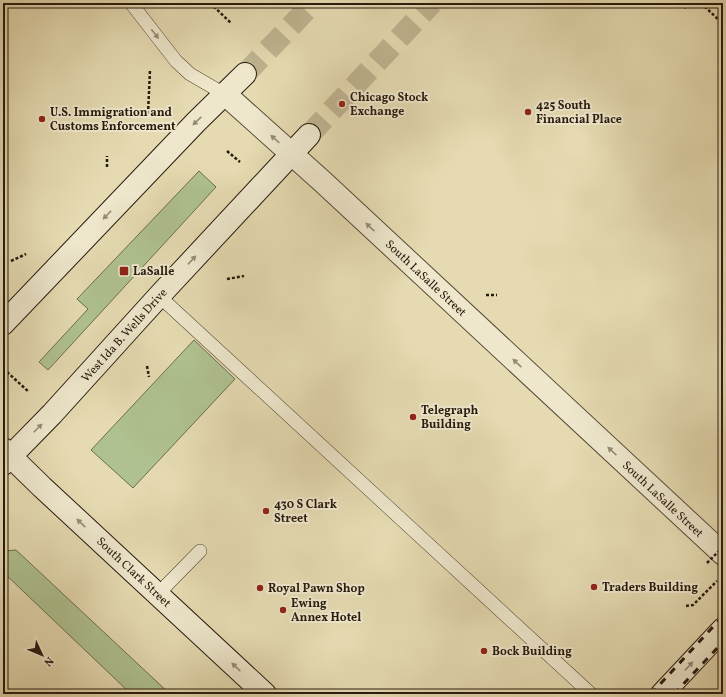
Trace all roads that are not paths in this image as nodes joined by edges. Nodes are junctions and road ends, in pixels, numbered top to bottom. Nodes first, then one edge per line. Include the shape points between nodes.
1 (131, 3) edge
2 (245, 74) tunnel mouth
3 (226, 95) junction
4 (309, 134) tunnel mouth
5 (290, 153) junction
6 (159, 296) junction
7 (3, 324) edge
8 (6, 456) edge
9 (200, 551) dead end
10 (715, 558) edge
11 (158, 594) junction
12 (723, 629) edge
13 (265, 694) edge
14 (591, 694) edge
15 (662, 694) edge

1 -> 3 lane, South LaSalle Street via 176,61 190,74
2 - 3 main road
5 -> 3 main road, South LaSalle Street
3 -> 7 main road via 196,122
4 - 5 main road, West Ida B. Wells Drive
6 -> 5 main road, West Ida B. Wells Drive
10 -> 5 main road, South LaSalle Street
8 -> 6 main road, West Ida B. Wells Drive via 52,414
6 - 14 lane
11 -> 8 main road, South Clark Street
9 - 11 lane
13 -> 11 main road, South Clark Street
15 -> 12 main road

